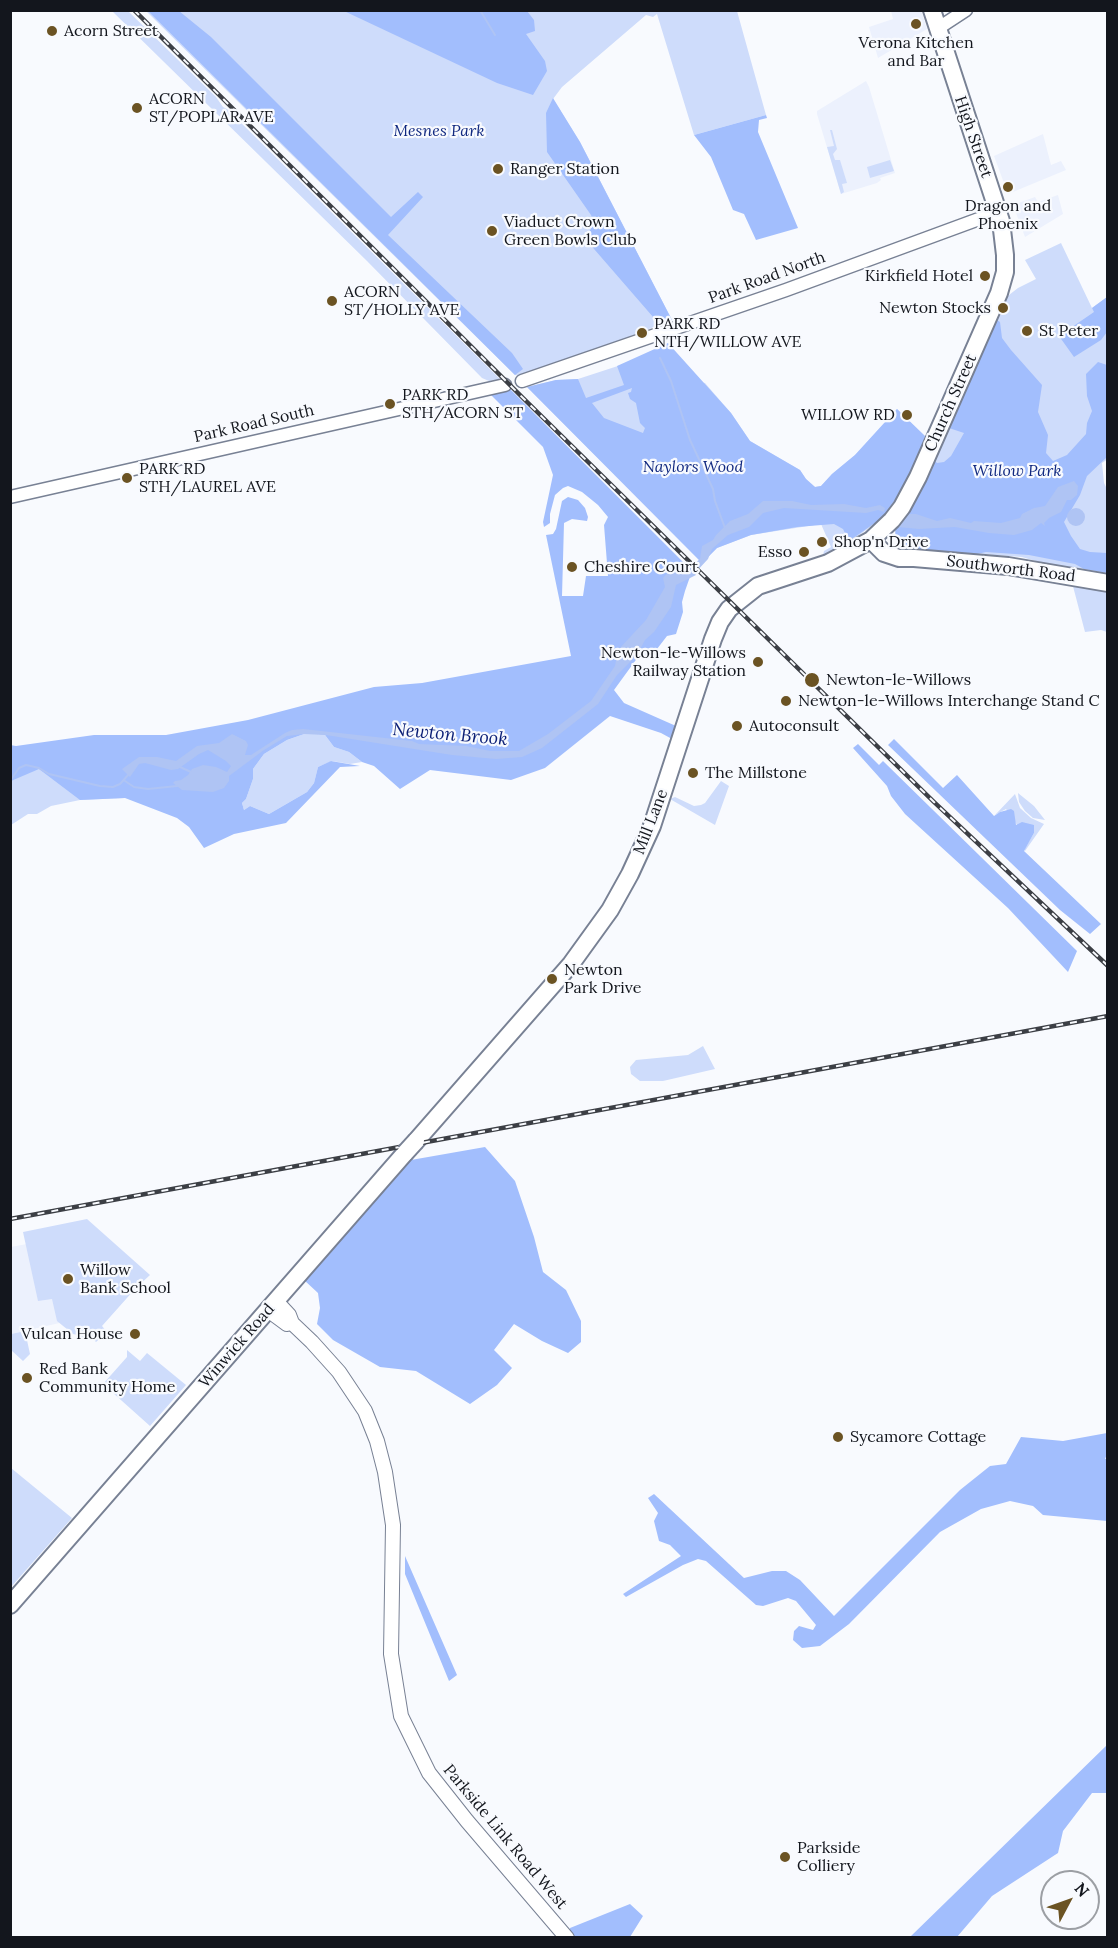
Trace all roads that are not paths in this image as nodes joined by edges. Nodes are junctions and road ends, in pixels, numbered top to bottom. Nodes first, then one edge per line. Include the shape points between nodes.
1 (932, 10) edge
2 (966, 10) edge
3 (937, 29) junction
4 (998, 212) junction
5 (1005, 266) joint
6 (522, 381) dead end
7 (505, 385) dead end
8 (10, 497) edge
9 (876, 537) junction
10 (1107, 583) edge
11 (411, 1147) joint
12 (272, 1306) junction
13 (10, 1605) edge
14 (567, 1938) edge

1 - 3 main road, High Street
2 - 3 street
3 - 4 main road, High Street
4 - 5 main road, High Street
4 - 6 street, Park Road North
5 - 9 main road, Church Street via 995,303 918,477 902,507
7 - 8 street, Park Road South
9 - 10 main road, Southworth Road via 880,549 894,557 1008,567
9 - 11 main road, Mill Lane via 828,563 758,586 726,613 713,639 652,826 610,910 571,963
11 - 12 main road, Winwick Road
12 - 13 main road, Winwick Road
12 - 14 main road, Parkside Link Road West via 339,1372 365,1411 377,1441 393,1525 391,1654 402,1716 429,1773

